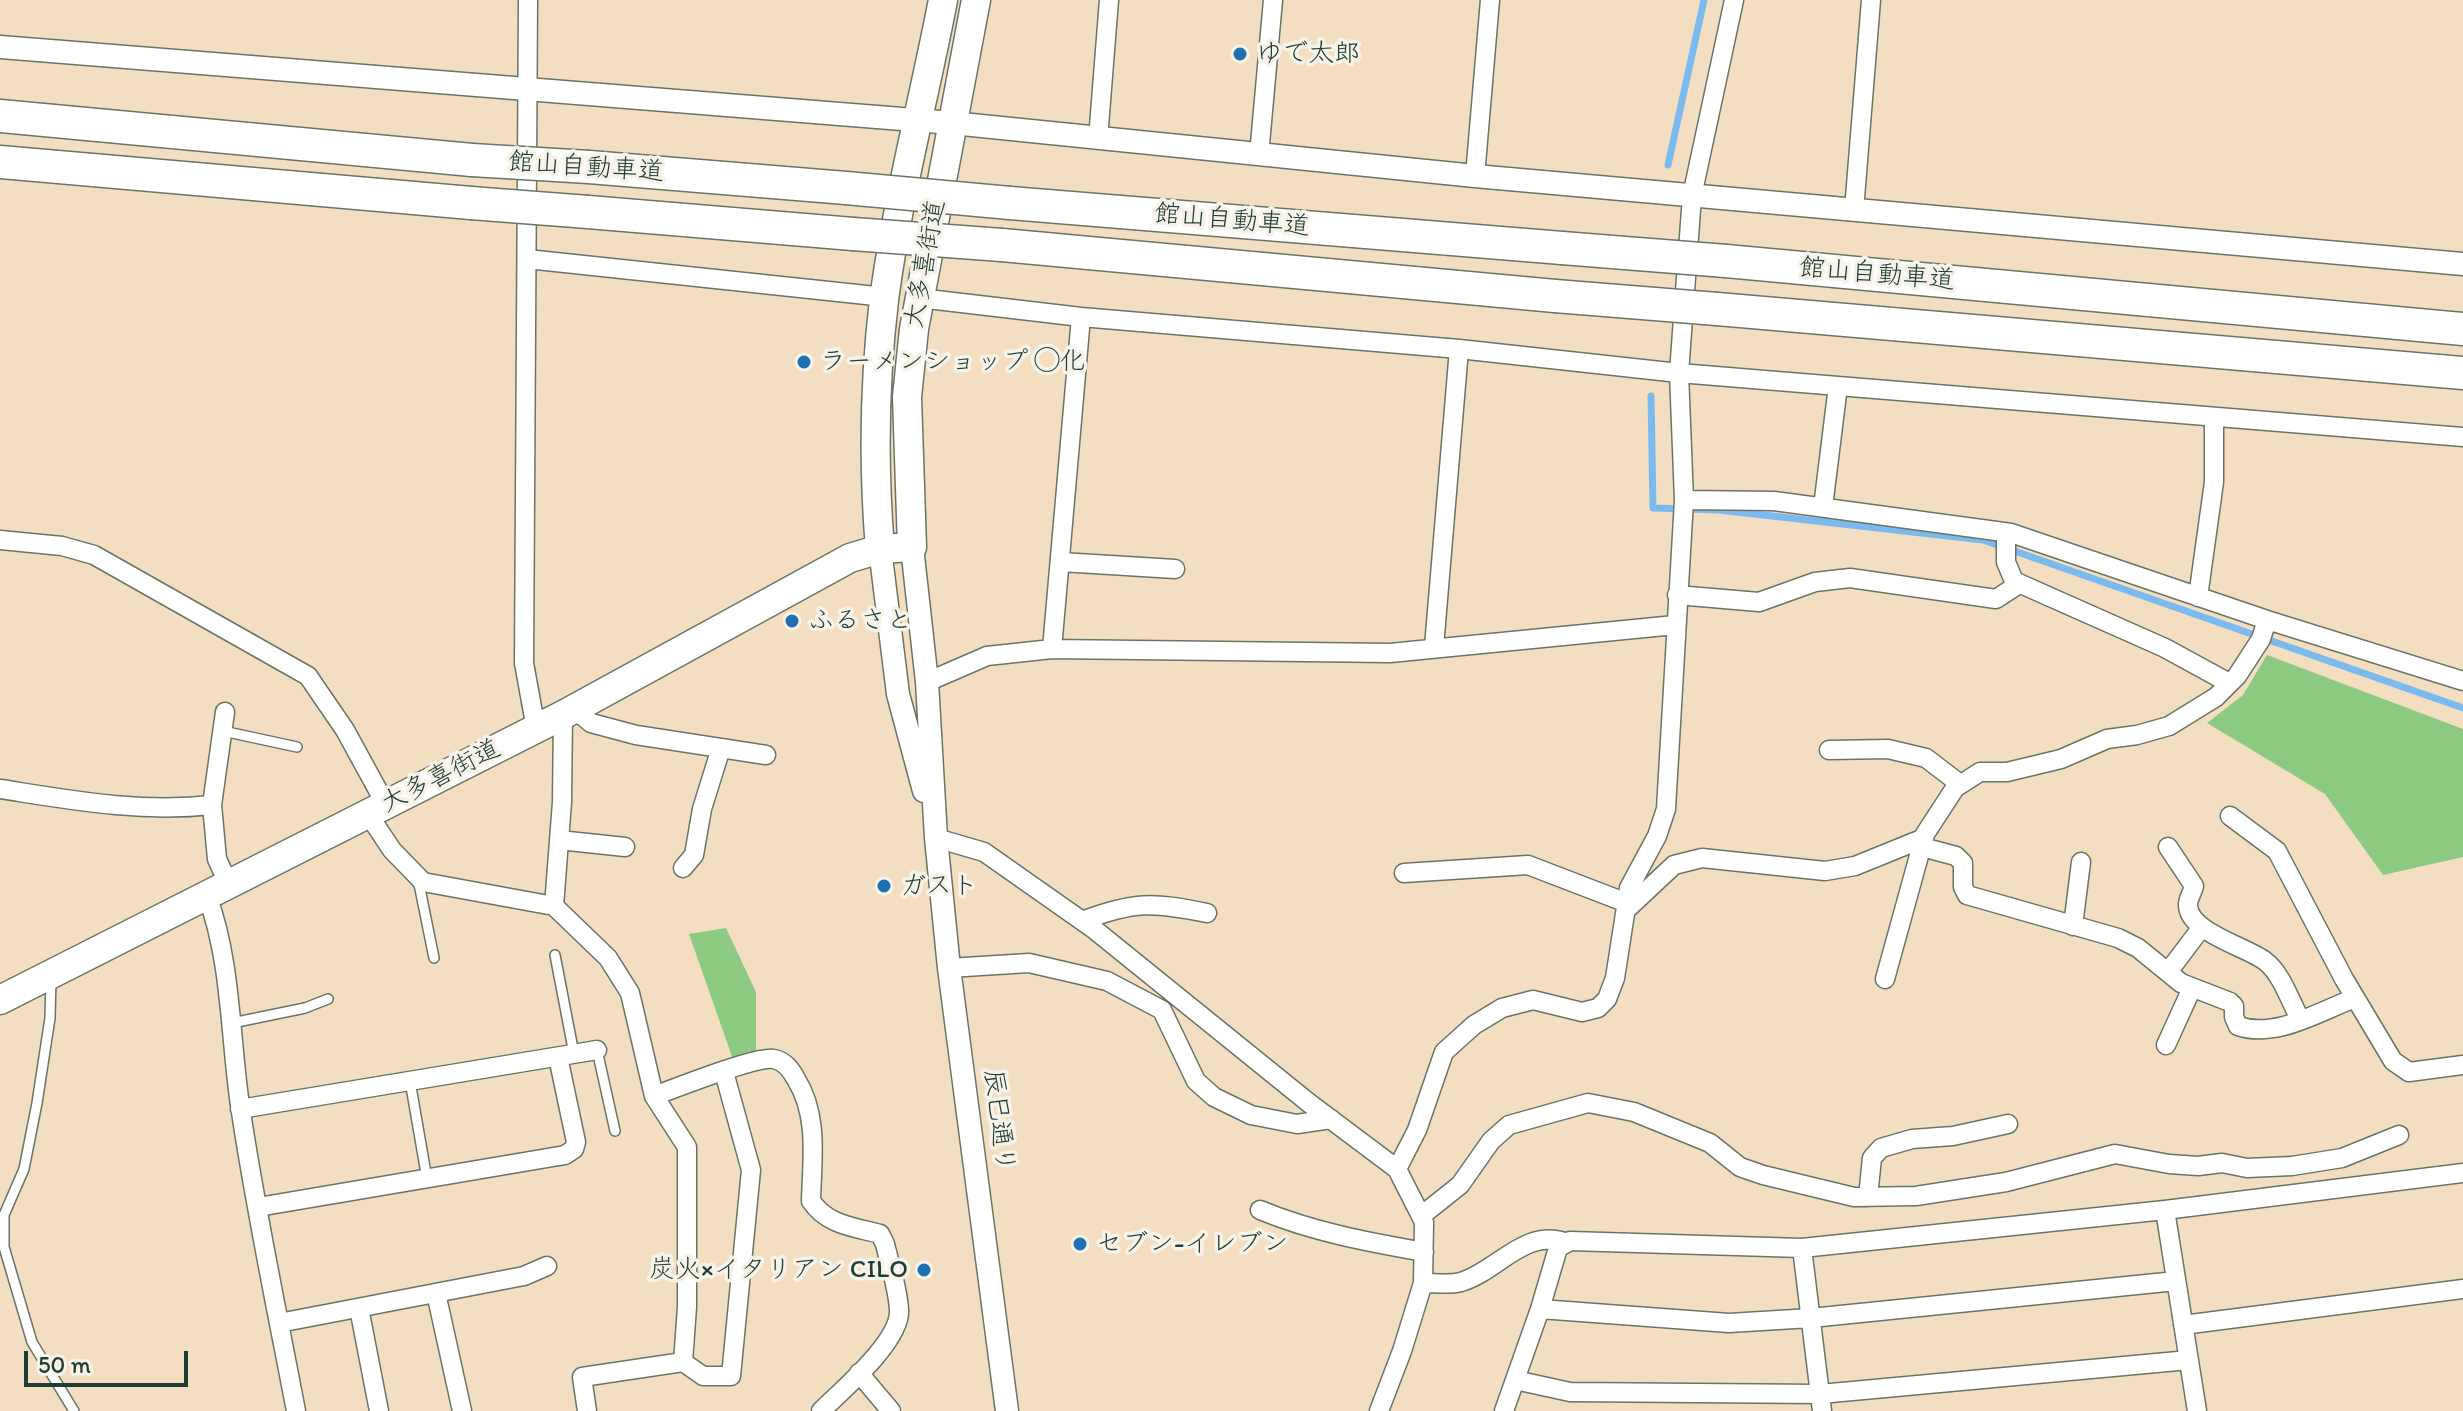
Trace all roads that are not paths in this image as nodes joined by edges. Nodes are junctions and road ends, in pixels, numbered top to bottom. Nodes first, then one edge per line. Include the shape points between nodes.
1 (528, 0) edge
2 (943, 0) edge
3 (976, 0) edge
4 (1109, 0) edge
5 (1273, 0) edge
6 (1490, 0) edge
7 (1734, 0) edge
8 (1871, 0) edge
9 (0, 47) edge
10 (528, 90) junction
11 (0, 116) edge
12 (919, 120) junction
13 (952, 123) junction
14 (1098, 139) junction
15 (1259, 155) junction
16 (0, 162) edge
17 (1475, 176) junction
18 (1692, 196) junction
19 (1854, 210) junction
20 (527, 259) junction
21 (2463, 264) edge
22 (885, 297) junction
23 (919, 298) junction
24 (1081, 317) junction
25 (2463, 329) edge
26 (1459, 349) junction
27 (1679, 373) junction
28 (2463, 373) edge
29 (1838, 386) junction
30 (2214, 418) junction
31 (2463, 437) edge
32 (1684, 500) junction
33 (1823, 507) junction
34 (2006, 533) junction
35 (0, 540) edge
36 (912, 547) junction
37 (880, 549) junction
38 (1061, 562) junction
39 (1175, 569) dead end
40 (2019, 584) junction
41 (1677, 595) junction
42 (2198, 597) junction
43 (2267, 620) junction
44 (1675, 625) junction
45 (1434, 647) junction
46 (1052, 649) junction
47 (2463, 681) edge
48 (927, 682) junction
49 (2229, 683) junction
50 (225, 712) dead end
51 (569, 712) junction
52 (536, 729) junction
53 (223, 731) junction
54 (297, 747) dead end
55 (721, 748) junction
56 (1829, 750) dead end
57 (766, 755) dead end
58 (1960, 784) junction
59 (0, 789) edge
60 (212, 805) junction
61 (377, 810) junction
62 (2230, 816) dead end
63 (936, 838) junction
64 (559, 840) junction
65 (1923, 842) junction
66 (625, 847) dead end
67 (2168, 847) dead end
68 (2081, 862) dead end
69 (683, 868) dead end
70 (1404, 873) dead end
71 (417, 875) junction
72 (218, 891) junction
73 (554, 906) junction
74 (1627, 906) junction
75 (1207, 913) dead end
76 (1082, 921) junction
77 (2073, 926) junction
78 (2202, 927) junction
79 (555, 955) dead end
80 (434, 958) dead end
81 (949, 968) junction
82 (2168, 972) junction
83 (51, 974) junction
84 (1885, 979) dead end
85 (2192, 988) junction
86 (2355, 998) junction
87 (328, 999) dead end
88 (0, 1000) edge
89 (2300, 1019) junction
90 (232, 1023) junction
91 (2166, 1045) dead end
92 (597, 1050) joint
93 (566, 1055) junction
94 (2463, 1065) edge
95 (724, 1072) junction
96 (410, 1081) junction
97 (654, 1096) junction
98 (240, 1109) junction
99 (1331, 1119) junction
100 (2008, 1124) dead end
101 (615, 1131) dead end
102 (2399, 1135) dead end
103 (1397, 1169) junction
104 (2463, 1173) edge
105 (427, 1179) junction
106 (1868, 1197) junction
107 (258, 1207) junction
108 (1260, 1210) dead end
109 (2165, 1210) junction
110 (3, 1211) edge
111 (1421, 1216) junction
112 (1567, 1243) junction
113 (1802, 1248) junction
114 (1424, 1252) junction
115 (547, 1266) dead end
116 (2176, 1281) junction
117 (1423, 1283) junction
118 (2463, 1289) edge
119 (436, 1293) junction
120 (359, 1308) junction
121 (1540, 1309) junction
122 (1811, 1318) junction
123 (279, 1323) junction
124 (2183, 1325) junction
125 (2189, 1360) junction
126 (683, 1362) junction
127 (859, 1373) junction
128 (1515, 1380) junction
129 (1821, 1403) edge
130 (375, 1410) edge
131 (74, 1411) edge
132 (296, 1411) edge
133 (462, 1411) edge
134 (587, 1411) edge
135 (821, 1411) edge
136 (891, 1411) edge
137 (1007, 1411) edge
138 (1379, 1411) edge
139 (1504, 1411) edge
140 (2197, 1411) edge

1 - 10 street
2 - 12 highway, 大多喜街道
3 - 13 highway, 大多喜街道
4 - 14 street
5 - 15 street
6 - 17 street
7 - 18 street
8 - 19 street
9 - 10 street
10 - 12 street
10 - 20 street
11 - 25 highway, 館山自動車道, bridge via 472,160 1726,261
12 - 13 street
12 - 22 highway, 大多喜街道
13 - 14 street
13 - 23 highway, 大多喜街道
14 - 15 street
15 - 17 street
16 - 28 highway, 館山自動車道, bridge
17 - 18 street
18 - 19 street
18 - 27 street
19 - 21 street
20 - 22 street
20 - 52 street via 524,663
22 - 37 highway, 大多喜街道 via 874,451
23 - 24 street
23 - 36 highway, 大多喜街道 via 907,397
24 - 26 street
24 - 38 street
26 - 27 street
26 - 45 street
27 - 29 street
27 - 32 street
29 - 30 street
29 - 33 street
30 - 31 street
30 - 42 street via 2214,482
32 - 33 street
32 - 41 street
33 - 34 street
34 - 40 street via 2006,562
34 - 42 street
35 - 61 street via 94,555 308,676 345,730
36 - 37 highway, 大多喜街道
36 - 48 street, 辰巳通り
37 - 51 highway, 大多喜街道 via 850,558
37 - 63 street, 辰巳通り via 898,694
38 - 39 street
38 - 46 street
40 - 41 street via 1996,599 1850,578 1815,582 1759,602
40 - 49 street via 2165,648
41 - 44 street
42 - 43 street
43 - 47 street
43 - 49 street via 2261,639
44 - 45 street
44 - 74 street via 1666,809 1629,888
45 - 46 street via 1390,653
46 - 48 street via 987,656
48 - 63 street, 辰巳通り
49 - 58 street via 2169,726 2107,739 2061,759 2007,772 1980,772
50 - 53 street
51 - 52 highway, 大多喜街道
51 - 55 street via 636,735
51 - 64 street
52 - 61 highway, 大多喜街道
53 - 54 lane
53 - 60 street
55 - 57 street
55 - 69 street via 694,855
56 - 58 street via 1888,749 1926,758
58 - 65 street
59 - 60 street via 116,807
60 - 72 street
61 - 71 street via 392,850
61 - 72 highway, 大多喜街道
62 - 86 street via 2277,851
63 - 76 street via 984,852
63 - 81 street, 辰巳通り
64 - 66 street
64 - 73 street
65 - 74 street via 1825,871 1702,858 1674,865
65 - 77 street via 1963,863 1967,895
65 - 84 street
67 - 78 street via 2194,886 2188,905
68 - 77 street
70 - 74 street via 1528,865
71 - 73 street via 423,882
71 - 80 lane
72 - 83 highway, 大多喜街道
72 - 90 street via 215,916
73 - 97 street via 608,958 630,993
74 - 103 street via 1607,999 1582,1012 1533,1000 1502,1008 1474,1025 1444,1052 1417,1130
75 - 76 street via 1159,903 1115,908
76 - 99 street
77 - 82 street via 2118,938
78 - 82 street
78 - 89 street via 2265,961
79 - 93 lane
81 - 99 street via 1029,963 1107,981 1162,1010 1196,1081 1214,1097 1251,1115 1297,1124
81 - 137 street, 辰巳通り
82 - 85 street
83 - 88 highway, 大多喜街道
83 - 110 lane via 50,1018 24,1169
85 - 89 street via 2230,1002 2238,1026 2252,1031
85 - 91 street
86 - 89 street
86 - 94 street via 2393,1061 2409,1072
87 - 90 lane
90 - 98 street
92 - 93 street
92 - 101 lane
93 - 96 street
93 - 105 street via 574,1149 565,1155
95 - 97 street
95 - 126 street via 751,1170 731,1376 703,1376
95 - 127 street via 774,1059 789,1067 812,1119 811,1201 829,1220 880,1234 885,1244 900,1313 895,1330
96 - 98 street
96 - 105 lane
97 - 126 street via 687,1147
98 - 107 street
99 - 103 street
100 - 106 street via 1881,1148 1872,1158
102 - 106 street via 2342,1158 2292,1166 2198,1166 2115,1154 2006,1182 1916,1196
103 - 111 street
104 - 109 street
105 - 107 street
106 - 111 street via 1763,1175 1740,1167 1710,1143 1634,1112 1588,1103 1509,1125 1460,1185
107 - 123 street
108 - 114 street via 1345,1237
109 - 113 street
109 - 116 street
110 - 131 lane via 4,1247 32,1342
111 - 114 street
112 - 113 street
112 - 117 street via 1536,1239 1459,1283
112 - 121 street via 1558,1248
113 - 122 street
114 - 117 street
115 - 119 street via 524,1276
116 - 122 street
116 - 124 street
117 - 138 street
118 - 124 street
119 - 120 street
119 - 133 street
120 - 123 street
120 - 130 street
121 - 122 street via 1729,1323
121 - 128 street
122 - 129 street
123 - 132 street
124 - 125 street
125 - 129 street
125 - 140 street
126 - 134 street via 582,1377
127 - 135 street
127 - 136 street
128 - 129 street via 1570,1392
128 - 139 street

